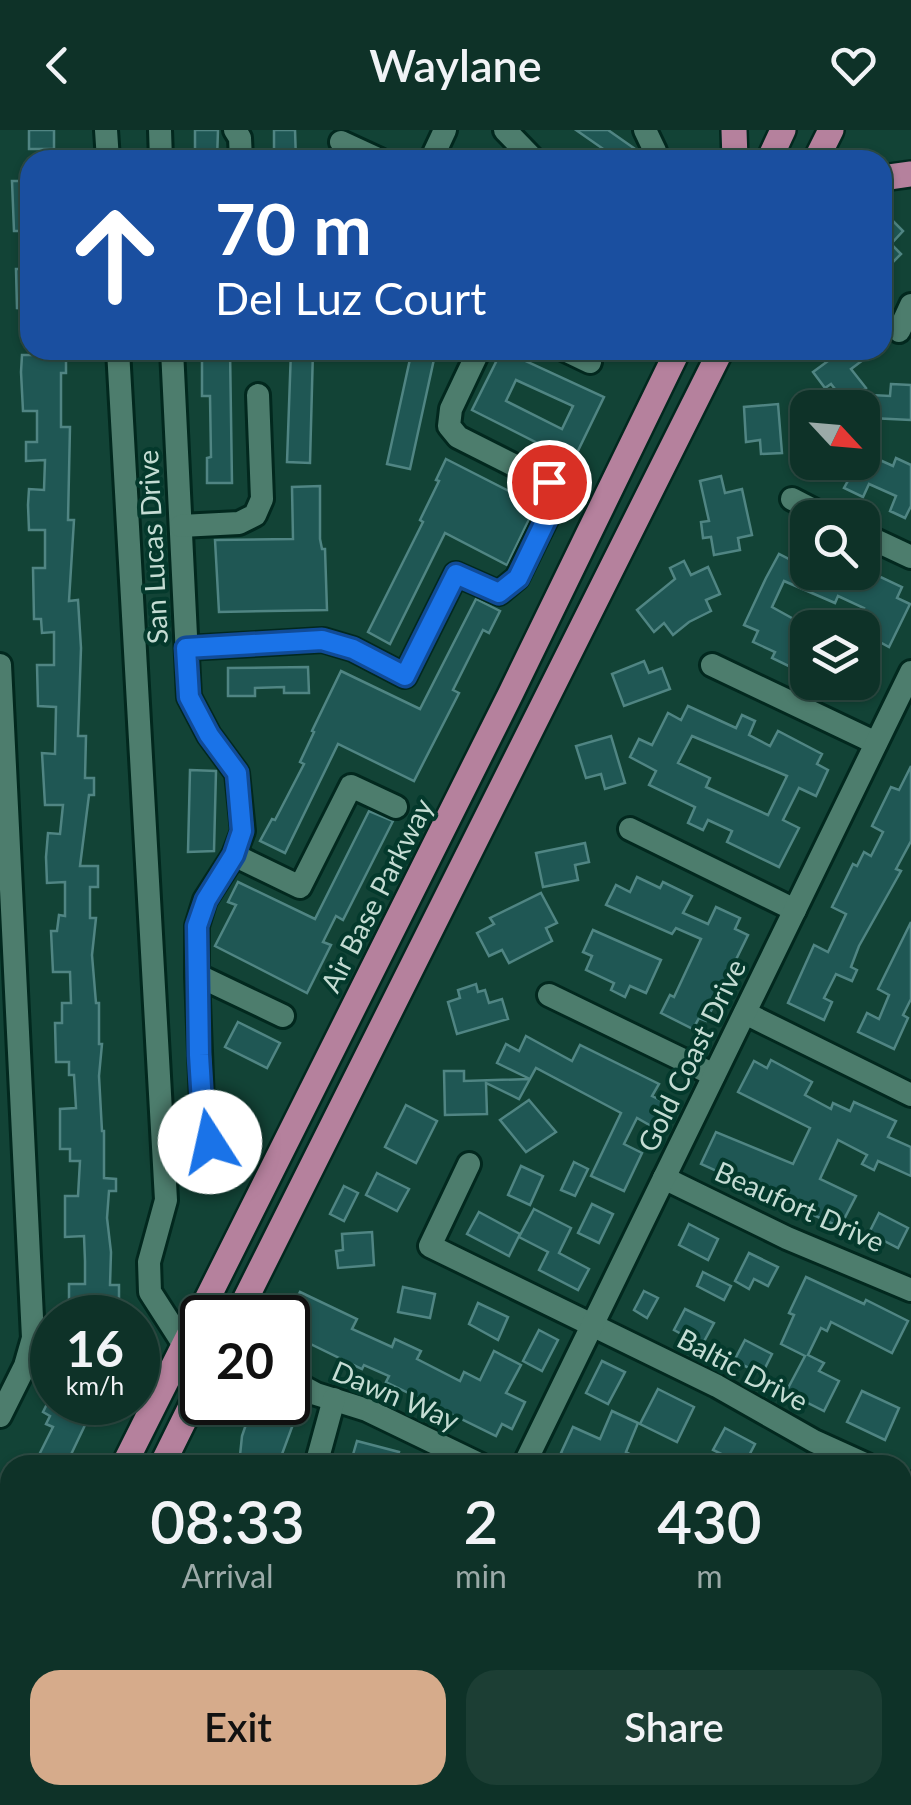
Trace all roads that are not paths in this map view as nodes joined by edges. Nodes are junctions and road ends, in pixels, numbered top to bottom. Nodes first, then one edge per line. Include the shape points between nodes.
1 (505, 130) edge
2 (342, 142) dead end
3 (359, 150) edge
4 (524, 150) edge
5 (911, 304) edge
6 (898, 331) dead end
7 (119, 360) edge
8 (173, 360) edge
9 (474, 360) edge
10 (586, 360) edge
11 (667, 360) edge
12 (673, 360) edge
13 (718, 360) edge
14 (590, 362) dead end
15 (660, 387) junction
16 (258, 396) dead end
17 (181, 526) junction
18 (880, 542) edge
19 (911, 557) edge
20 (186, 648) junction
21 (0, 665) edge
22 (712, 665) dead end
23 (911, 672) edge
24 (876, 744) junction
25 (2, 767) edge
26 (396, 808) dead end
27 (630, 829) dead end
28 (234, 855) junction
29 (795, 910) junction
30 (7, 952) edge
31 (197, 975) junction
32 (549, 995) dead end
33 (745, 1012) junction
34 (283, 1016) dead end
35 (714, 1075) junction
36 (910, 1093) edge
37 (210, 1142) dead end
38 (470, 1164) dead end
39 (664, 1178) junction
40 (911, 1290) edge
41 (209, 1295) edge
42 (248, 1295) edge
43 (592, 1325) junction
44 (180, 1339) edge
45 (180, 1353) edge
46 (310, 1389) edge
47 (334, 1399) junction
48 (0, 1416) edge
49 (182, 1425) edge
50 (129, 1455) edge
51 (167, 1455) edge
52 (319, 1455) edge
53 (460, 1455) edge
54 (529, 1455) edge
55 (845, 1455) edge

1 - 4 street
2 - 3 street
5 - 6 street
7 - 44 street via 166,1200 149,1262 150,1292
8 - 17 street, San Lucas Drive
9 - 20 street via 449,426 458,437 549,482 556,499 518,578 499,593 456,574 405,676 322,640
10 - 14 street
11 - 15 main road
12 - 15 main road, Air Base Parkway
13 - 42 main road
15 - 41 main road, Air Base Parkway
16 - 17 street via 262,499 255,515 239,523
17 - 20 street, San Lucas Drive
18 - 19 street
20 - 28 street, San Lucas Drive via 189,697 237,773 242,831
21 - 25 street
22 - 24 street
23 - 24 street, Gold Coast Drive
24 - 29 street, Gold Coast Drive
25 - 30 street
26 - 28 street via 351,786 300,887
27 - 29 street
28 - 31 street via 197,926
29 - 33 street, Gold Coast Drive
30 - 48 street via 33,1338
31 - 34 street
31 - 37 street
32 - 35 street
33 - 35 street, Gold Coast Drive
33 - 36 street
35 - 39 street, Gold Coast Drive
38 - 43 street, Baltic Drive via 430,1246
39 - 40 street, Beaufort Drive
39 - 43 street, Gold Coast Drive
43 - 54 street, Gold Coast Drive
43 - 55 street, Baltic Drive
45 - 50 main road, Air Base Parkway
46 - 47 street, Dawn Way
47 - 52 street
47 - 53 street, Dawn Way
49 - 51 main road

